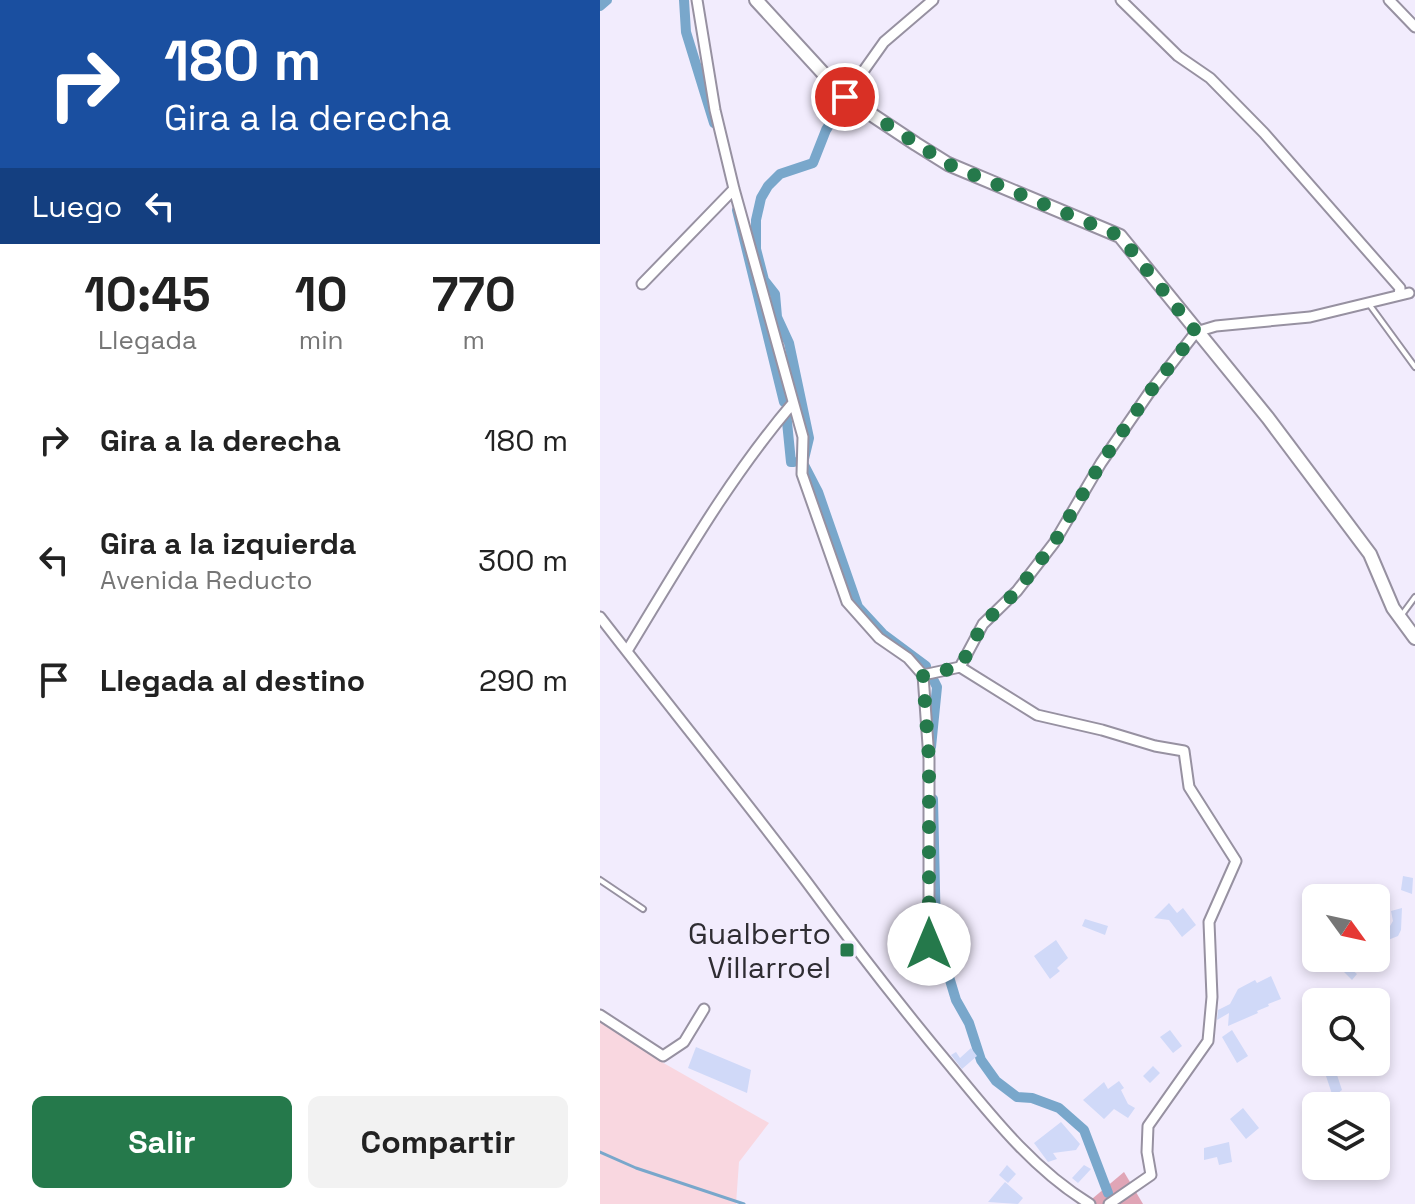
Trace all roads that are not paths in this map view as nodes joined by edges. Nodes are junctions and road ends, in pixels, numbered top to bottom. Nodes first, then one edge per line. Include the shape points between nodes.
1 (697, 0) edge
2 (756, 0) edge
3 (933, 0) edge
4 (1121, 0) edge
5 (1389, 0) edge
6 (1415, 27) edge
7 (845, 97) junction
8 (734, 189) junction
9 (642, 284) dead end
10 (1369, 304) junction
11 (1196, 332) junction
12 (1415, 367) edge
13 (793, 403) junction
14 (1415, 597) edge
15 (600, 617) edge
16 (1400, 618) junction
17 (1415, 638) edge
18 (627, 651) junction
19 (960, 667) junction
20 (923, 675) junction
21 (600, 880) edge
22 (643, 909) dead end
23 (929, 944) dead end
24 (704, 1009) dead end
25 (600, 1015) edge
26 (1090, 1204) edge
27 (1109, 1204) edge

1 - 8 street
2 - 7 main road
3 - 7 street via 884,42
4 - 10 street via 1264,133 1404,294
5 - 6 street
7 - 11 main road via 948,164 1120,236
8 - 9 street
8 - 13 street
10 - 11 street
10 - 12 lane
11 - 16 main road via 1370,554
11 - 19 street via 1101,463 1054,543 983,624
13 - 18 street via 709,516
13 - 20 street via 803,437 802,474 847,602
14 - 16 lane
15 - 18 street
16 - 17 main road
18 - 26 street via 885,988 979,1101 1031,1159
19 - 20 street
19 - 27 street via 1037,715 1184,751 1189,787 1236,861 1209,922 1208,1041 1148,1126 1151,1175
20 - 23 street via 929,759
21 - 22 lane
24 - 25 street via 684,1042 663,1056

